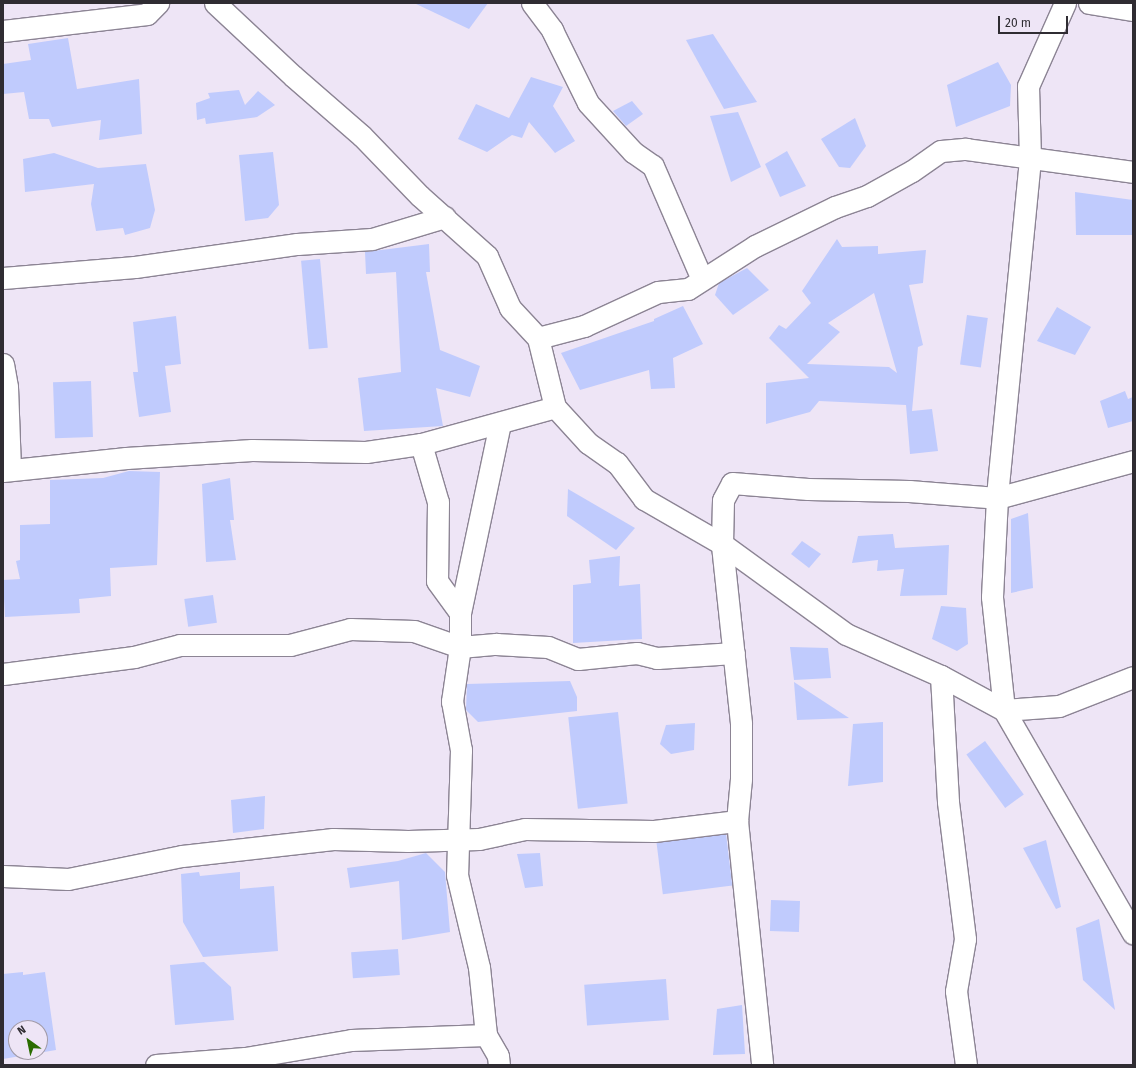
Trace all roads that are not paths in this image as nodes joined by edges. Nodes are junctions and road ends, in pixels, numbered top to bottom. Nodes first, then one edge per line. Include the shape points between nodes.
1 (158, 3) edge
2 (215, 3) edge
3 (532, 3) edge
4 (1065, 3) edge
5 (1089, 3) edge
6 (1133, 10) edge
7 (3, 31) edge
8 (1030, 159) junction
9 (1133, 172) edge
10 (445, 217) junction
11 (3, 278) edge
12 (702, 280) junction
13 (538, 338) junction
14 (3, 364) edge
15 (555, 407) junction
16 (500, 422) junction
17 (421, 444) junction
18 (1133, 461) edge
19 (6, 470) edge
20 (997, 498) junction
21 (722, 544) junction
22 (460, 613) junction
23 (460, 647) junction
24 (734, 653) junction
25 (3, 674) edge
26 (941, 676) junction
27 (1133, 677) edge
28 (1004, 710) junction
29 (737, 821) junction
30 (459, 838) junction
31 (3, 876) edge
32 (1133, 933) edge
33 (486, 1035) junction
34 (156, 1065) edge
35 (499, 1065) edge
36 (762, 1065) edge
37 (966, 1065) edge

1 - 7 street via 147,14
2 - 10 street via 362,136 420,196
3 - 12 street via 552,30 588,103 633,152 653,166
4 - 8 street via 1028,86
5 - 6 street
8 - 9 street
8 - 12 street via 966,149 941,151 912,171 867,196 835,207 755,246
8 - 20 street
10 - 11 street via 372,239 297,244 135,267
10 - 13 street via 487,256 510,308
12 - 13 street via 688,289 658,292 584,326
13 - 15 street
14 - 19 street via 7,387
15 - 16 street
15 - 21 street via 588,443 617,463 644,499
16 - 17 street
16 - 22 street
17 - 19 street via 366,452 252,450
17 - 22 street via 438,502 437,581
18 - 20 street
20 - 21 street via 910,491 808,489 732,483 723,500
20 - 28 street via 992,598
21 - 24 street
21 - 26 street via 846,634
22 - 23 street
23 - 24 street via 496,644 548,647 578,659 638,653 657,658
23 - 25 street via 414,630 350,629 290,645 180,645 134,657
23 - 30 street via 452,701 461,750
24 - 29 street via 741,723 741,779
26 - 28 street
26 - 37 street via 948,802 965,939 956,991
27 - 28 street via 1059,706
28 - 32 street
29 - 30 street via 654,831 525,829 479,838
29 - 36 street
30 - 31 street via 408,841 333,839 182,856 68,879
30 - 33 street via 457,875 479,967 480,997
33 - 34 street via 351,1040 245,1058
33 - 35 street via 498,1056

